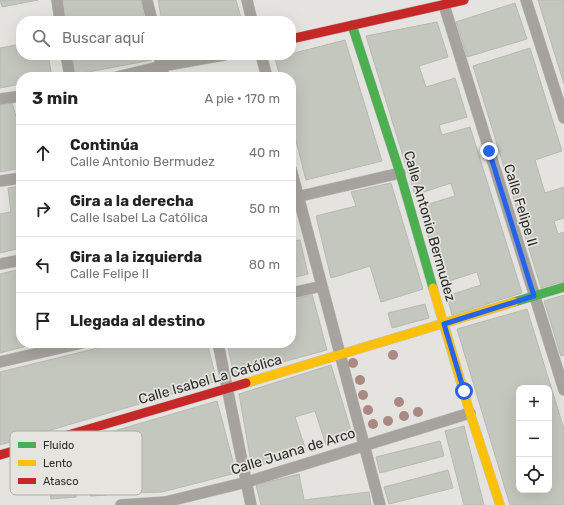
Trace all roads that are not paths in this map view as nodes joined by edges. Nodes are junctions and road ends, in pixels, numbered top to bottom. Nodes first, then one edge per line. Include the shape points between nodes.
1 (57, 0) edge
2 (148, 0) edge
3 (247, 0) edge
4 (464, 0) edge
5 (526, 0) edge
6 (444, 5) junction
7 (59, 16) edge
8 (151, 16) edge
9 (251, 16) edge
10 (352, 25) junction
11 (296, 38) edge
12 (67, 60) edge
13 (160, 60) edge
14 (206, 60) edge
15 (262, 60) edge
16 (69, 72) edge
17 (163, 72) edge
18 (266, 72) edge
19 (16, 97) edge
20 (0, 99) edge
21 (564, 118) edge
22 (400, 173) junction
23 (16, 179) edge
24 (0, 181) edge
25 (296, 197) edge
26 (296, 203) edge
27 (16, 261) edge
28 (0, 264) edge
29 (322, 286) junction
30 (564, 287) edge
31 (296, 292) edge
32 (534, 296) junction
33 (444, 324) junction
34 (60, 348) edge
35 (219, 348) edge
36 (340, 356) junction
37 (0, 362) edge
38 (227, 389) junction
39 (564, 390) edge
40 (470, 413) junction
41 (83, 431) edge
42 (363, 445) junction
43 (10, 452) edge
44 (0, 455) edge
45 (246, 482) junction
46 (121, 505) edge
47 (251, 505) edge
48 (380, 505) edge
49 (500, 505) edge

1 - 7 street
2 - 8 street
3 - 9 street
4 - 6 street
5 - 21 street
6 - 10 street
6 - 32 street, Calle Felipe II
10 - 11 street
10 - 22 street, Calle Antonio Bermudez
12 - 16 street
13 - 17 street
14 - 17 street
15 - 18 street
19 - 20 street
22 - 25 street
22 - 33 street, Calle Antonio Bermudez
23 - 24 street
26 - 29 street
27 - 28 street
29 - 31 street
29 - 36 street
30 - 32 street, Calle Isabel La Católica
32 - 33 street, Calle Isabel La Católica
32 - 39 street, Calle Felipe II
33 - 36 street, Calle Isabel La Católica
33 - 40 street, Calle Antonio Bermudez
34 - 37 street
35 - 38 street
36 - 38 street, Calle Isabel La Católica
36 - 42 street
38 - 41 street, Calle Isabel La Católica
38 - 45 street
40 - 42 street, Calle Juana de Arco
40 - 49 street, Calle Antonio Bermudez
42 - 45 street, Calle Juana de Arco
42 - 48 street
43 - 44 street, Calle Isabel La Católica
45 - 46 street, Calle Juana de Arco via 165,502
45 - 47 street

